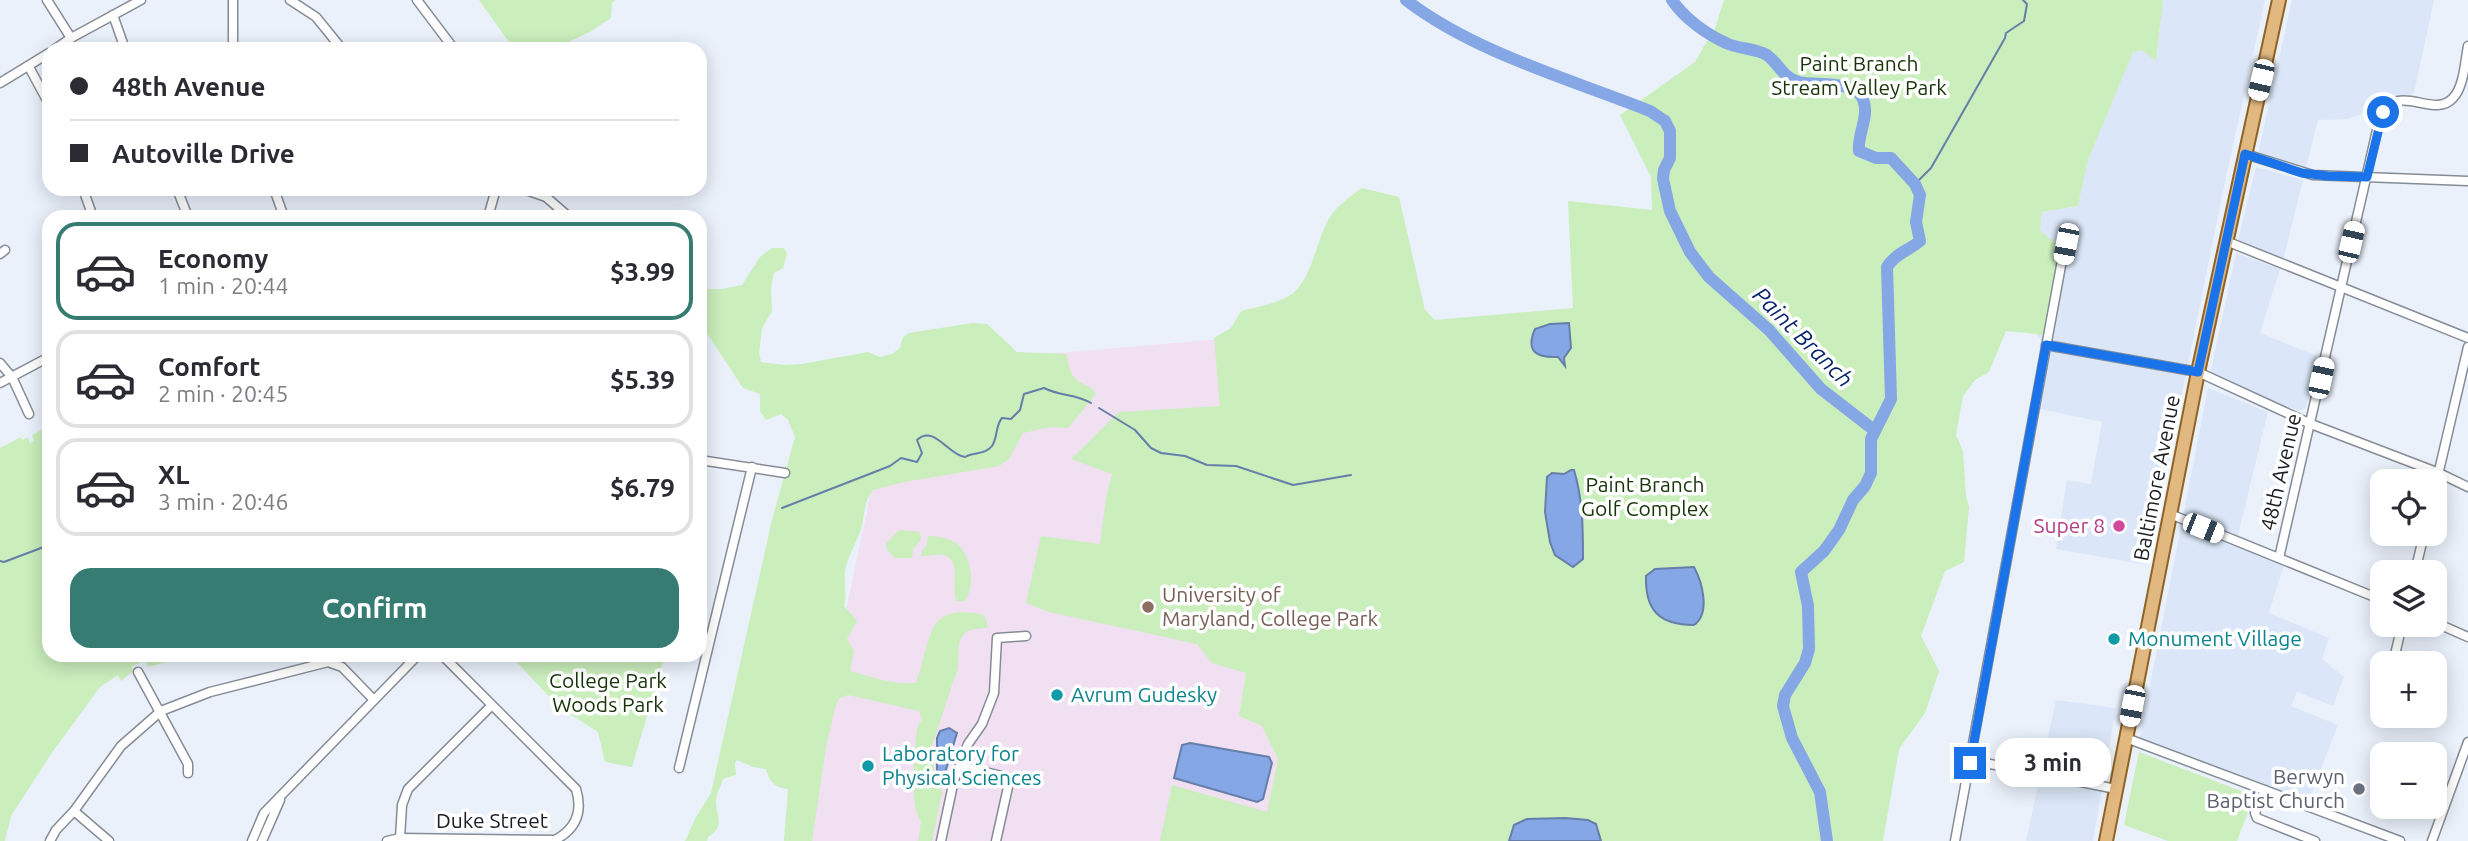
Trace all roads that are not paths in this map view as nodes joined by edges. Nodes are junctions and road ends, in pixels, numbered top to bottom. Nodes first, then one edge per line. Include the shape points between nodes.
1 (47, 0) edge
2 (141, 0) edge
3 (233, 0) edge
4 (290, 0) edge
5 (417, 0) edge
6 (2278, 0) edge
7 (113, 15) junction
8 (71, 38) junction
9 (65, 42) edge
10 (123, 42) edge
11 (233, 42) edge
12 (336, 42) edge
13 (449, 42) edge
14 (2468, 46) edge
15 (42, 58) edge
16 (29, 67) junction
17 (0, 83) edge
18 (42, 91) edge
19 (2245, 154) junction
20 (2367, 177) junction
21 (2468, 181) edge
22 (543, 196) edge
23 (561, 210) edge
24 (2226, 242) junction
25 (2066, 244) dead end
26 (2341, 286) junction
27 (2468, 338) edge
28 (2046, 345) junction
29 (2468, 347) edge
30 (42, 361) edge
31 (0, 363) edge
32 (2198, 372) junction
33 (12, 377) junction
34 (0, 383) edge
35 (29, 414) dead end
36 (2311, 424) junction
37 (707, 461) edge
38 (752, 467) junction
39 (2429, 469) edge
40 (2440, 469) edge
41 (785, 473) dead end
42 (2447, 477) edge
43 (2468, 487) edge
44 (2170, 514) junction
45 (2279, 558) junction
46 (2370, 595) edge
47 (2447, 628) edge
48 (1026, 636) dead end
49 (2468, 637) edge
50 (707, 653) edge
51 (411, 662) edge
52 (450, 662) edge
53 (705, 662) edge
54 (138, 672) dead end
55 (373, 699) junction
56 (491, 706) junction
57 (161, 711) junction
58 (2126, 738) junction
59 (2468, 742) edge
60 (1970, 760) junction
61 (960, 766) junction
62 (679, 768) dead end
63 (188, 773) dead end
64 (2116, 789) junction
65 (2265, 790) junction
66 (281, 797) junction
67 (74, 811) junction
68 (2376, 832) junction
69 (400, 838) junction
70 (2108, 838) edge
71 (50, 841) edge
72 (109, 841) edge
73 (252, 841) edge
74 (262, 841) edge
75 (387, 841) edge
76 (940, 841) edge
77 (996, 841) edge
78 (1955, 841) edge
79 (2315, 841) edge
80 (2372, 841) edge
81 (2400, 841) edge
82 (2432, 841) edge

1 - 8 street
2 - 7 street
3 - 11 street
4 - 12 street via 316,17
5 - 13 street
6 - 19 main road, Baltimore Avenue
7 - 8 street
7 - 10 street
8 - 9 street
14 - 20 street, 48th Avenue via 2455,97 2439,105 2402,101 2386,108
15 - 16 street
16 - 17 street
16 - 18 street
19 - 20 street via 2302,173
19 - 24 main road, Baltimore Avenue
20 - 21 street
20 - 26 street, 48th Avenue
22 - 23 street
24 - 26 street
24 - 32 main road, Baltimore Avenue
25 - 28 street
26 - 27 street
26 - 36 street, 48th Avenue
28 - 32 street
28 - 60 street
29 - 40 street
30 - 33 street
31 - 33 street
32 - 36 street
32 - 44 main road, Baltimore Avenue
33 - 34 street
33 - 35 street
36 - 39 street
36 - 45 street, 48th Avenue
37 - 38 street
38 - 41 street
38 - 50 street
42 - 43 street
44 - 45 street
44 - 58 main road, Baltimore Avenue
45 - 46 street
47 - 49 street
48 - 61 street via 997,639 996,683
51 - 55 street
52 - 56 street, Duke Street
53 - 62 street
54 - 57 street
55 - 57 street via 342,667 328,662 209,692
55 - 66 street
56 - 69 street via 408,789 401,805
56 - 69 street, Duke Street via 576,789 580,807 571,830 555,840
57 - 63 street via 188,764
57 - 67 street via 121,747
58 - 64 main road, Baltimore Avenue
58 - 65 street
59 - 82 street
60 - 64 street
60 - 78 street
61 - 76 street
61 - 77 street via 1010,778
64 - 70 main road, Baltimore Avenue
65 - 68 street
65 - 79 street via 2257,818
66 - 73 street via 264,813
66 - 74 street
67 - 71 street
67 - 72 street
68 - 80 street
68 - 81 street
69 - 75 street, Duke Street

